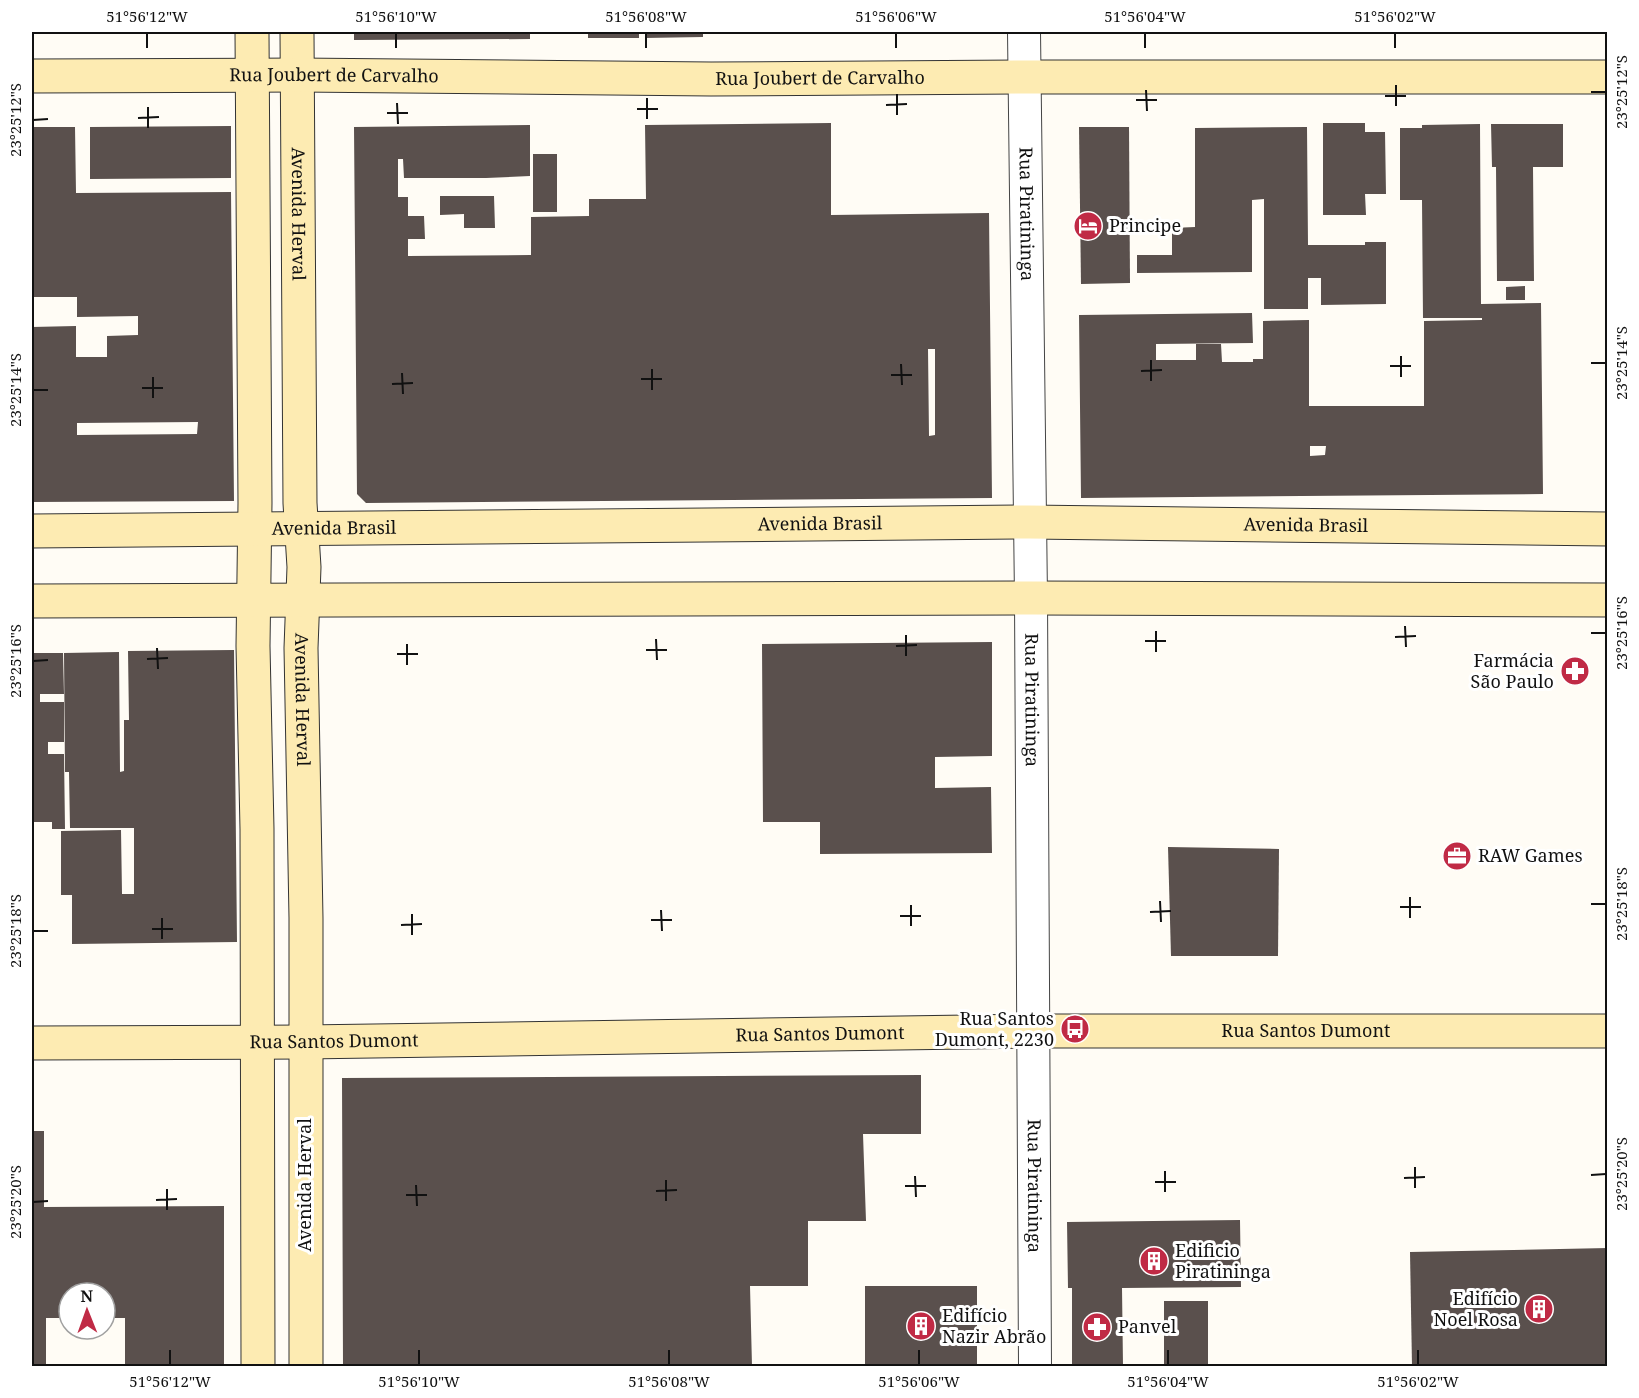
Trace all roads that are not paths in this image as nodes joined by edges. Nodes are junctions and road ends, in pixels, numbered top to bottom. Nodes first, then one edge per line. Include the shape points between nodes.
1 (252, 32) edge
2 (297, 32) edge
3 (1024, 32) edge
4 (298, 75) junction
5 (32, 76) edge
6 (251, 76) junction
7 (1024, 77) junction
8 (1608, 77) edge
9 (298, 252) junction
10 (255, 328) junction
11 (1029, 522) junction
12 (302, 529) junction
13 (1608, 529) edge
14 (254, 530) junction
15 (32, 531) edge
16 (1031, 598) junction
17 (303, 599) junction
18 (254, 600) junction
19 (1608, 600) edge
20 (32, 602) edge
21 (303, 754) junction
22 (257, 829) junction
23 (1033, 1031) junction
24 (1608, 1031) edge
25 (257, 1042) junction
26 (305, 1042) junction
27 (32, 1043) edge
28 (259, 1238) junction
29 (305, 1312) junction
30 (258, 1366) edge
31 (306, 1366) edge
32 (1035, 1366) edge

1 - 6 main road
2 - 4 main road, Avenida Herval
3 - 7 street, Rua Piratininga
4 - 6 main road, Rua Joubert de Carvalho
4 - 7 main road, Rua Joubert de Carvalho via 711,80
4 - 9 main road, Avenida Herval
5 - 6 main road, Rua Joubert de Carvalho
6 - 10 main road
7 - 8 main road, Rua Joubert de Carvalho
7 - 11 street, Rua Piratininga
9 - 10 main road
9 - 12 main road, Avenida Herval
10 - 14 main road
11 - 12 main road, Avenida Brasil
11 - 13 main road, Avenida Brasil
11 - 16 street, Rua Piratininga
12 - 14 main road, Avenida Brasil
12 - 17 main road, Avenida Herval
14 - 15 main road, Avenida Brasil
14 - 18 main road
16 - 17 main road
16 - 19 main road
16 - 23 street, Rua Piratininga
17 - 18 main road
17 - 21 main road, Avenida Herval
18 - 20 main road
18 - 22 main road
21 - 22 main road
21 - 26 main road, Avenida Herval
22 - 25 main road
23 - 24 main road, Rua Santos Dumont
23 - 26 main road, Rua Santos Dumont
23 - 32 street, Rua Piratininga
25 - 26 main road, Rua Santos Dumont
25 - 27 main road, Rua Santos Dumont
25 - 28 main road
26 - 29 main road, Avenida Herval
28 - 29 main road
28 - 30 main road
29 - 31 main road, Avenida Herval

